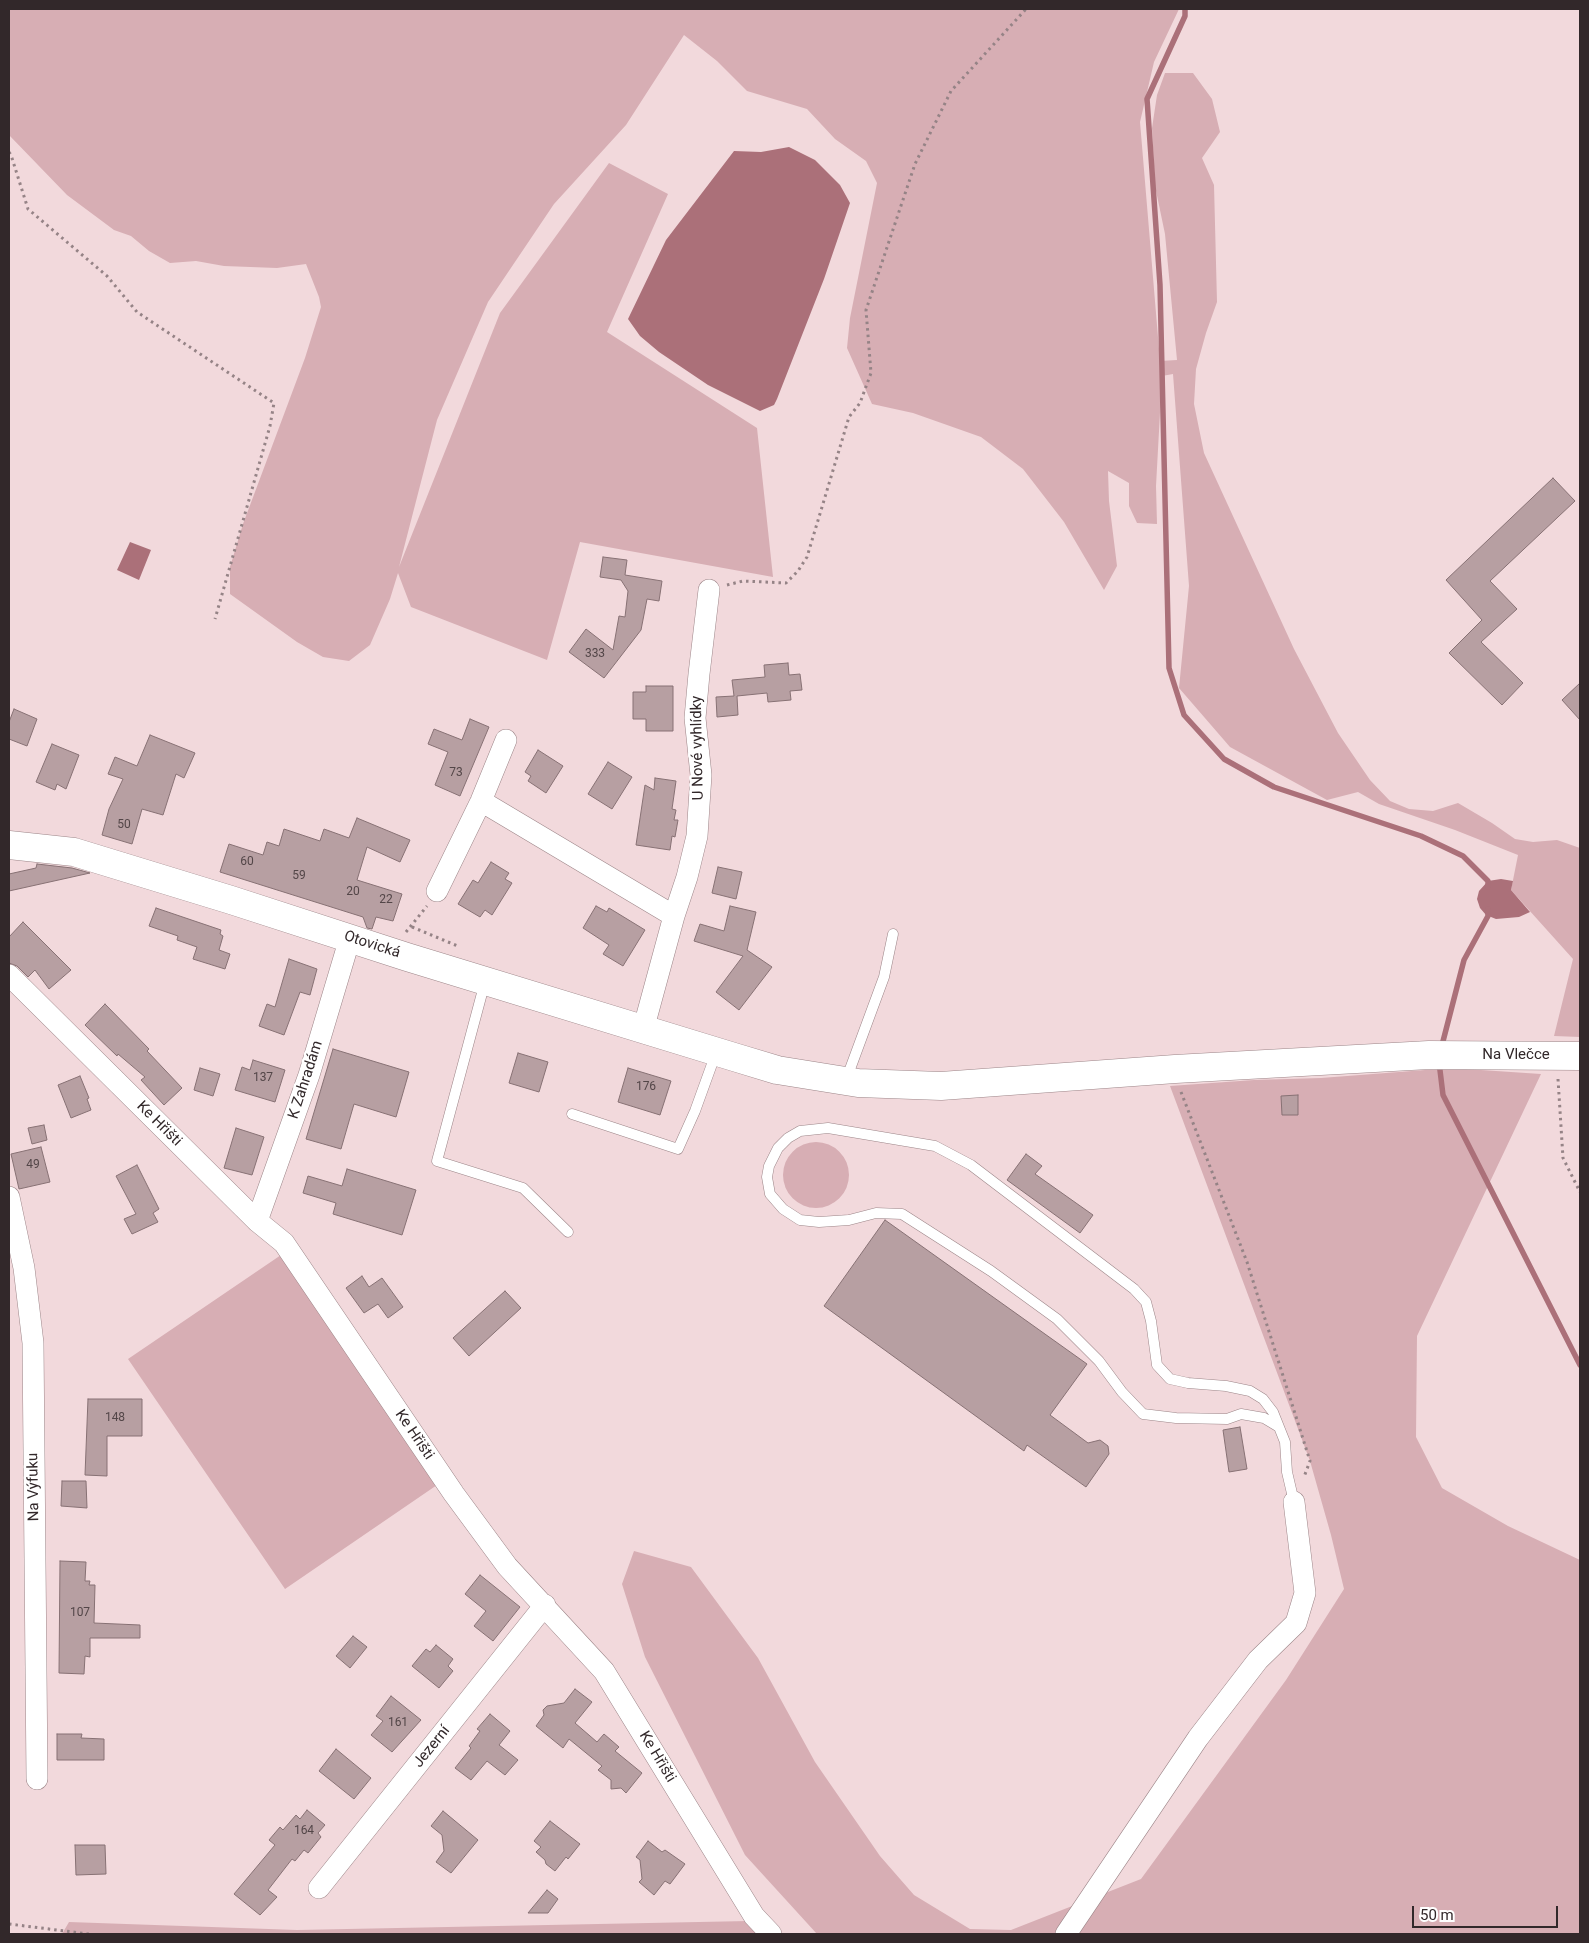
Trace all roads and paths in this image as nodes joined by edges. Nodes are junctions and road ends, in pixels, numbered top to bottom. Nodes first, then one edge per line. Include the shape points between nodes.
1 (1026, 9) edge
2 (9, 152) edge
3 (709, 590) joint
4 (215, 619) dead end
5 (506, 740) dead end
6 (481, 801) junction
7 (9, 845) edge
8 (437, 891) dead end
9 (674, 916) junction
10 (893, 934) dead end
11 (350, 938) junction
12 (9, 975) edge
13 (485, 981) junction
14 (643, 1030) junction
15 (725, 1054) junction
16 (1569, 1056) edge
17 (1175, 1069) junction
18 (846, 1081) junction
19 (572, 1114) dead end
20 (1580, 1192) edge
21 (9, 1197) edge
22 (257, 1221) junction
23 (568, 1232) dead end
24 (1279, 1427) junction
25 (1294, 1502) junction
26 (545, 1605) junction
27 (37, 1779) dead end
28 (319, 1888) dead end
29 (9, 1924) edge
30 (89, 1934) edge
31 (771, 1934) edge
32 (1066, 1934) edge

1 - 3 path via 952,92 915,164 866,310 872,373 860,403 849,417 807,557 786,583 742,580
2 - 4 path via 28,208 107,276 137,312 274,404
3 - 9 street, U Nové vyhlídky via 698,674 696,718 701,775 697,836
5 - 6 street
6 - 8 street
6 - 9 street
7 - 11 street, Otovická via 74,852
9 - 14 street, U Nové vyhlídky
10 - 18 lane via 884,977
11 - 13 street, Otovická
11 - 22 street, K Zahradám via 309,1075
12 - 22 street, Ke Hřišti
13 - 14 street, Otovická
13 - 23 lane via 437,1161 524,1188
14 - 15 street, Otovická
15 - 18 street, Otovická via 778,1070
15 - 19 lane via 678,1149
16 - 17 street, Na Vlečce via 1452,1055
16 - 20 path via 1562,1158
17 - 18 street, Otovická via 941,1086
17 - 25 path via 1247,1262 1310,1461
21 - 27 street, Na Výfuku via 24,1268 33,1343
22 - 26 street, Ke Hřišti via 284,1243 454,1494 507,1566
24 - 24 lane via 1264,1418 1241,1414 1227,1419 1142,1414 1099,1361 1057,1319 991,1271 902,1214 876,1213 849,1220 818,1222 800,1220 783,1209 770,1194 768,1177 769,1166 778,1148 800,1131 828,1128 935,1146 971,1165 1134,1289 1146,1302 1157,1365 1170,1379 1250,1391 1263,1399 1274,1412
24 - 25 lane
25 - 32 street via 1305,1593 1296,1623 1258,1660 1198,1738
26 - 28 street, Jezerní
26 - 31 street, Ke Hřišti via 604,1671 754,1916
29 - 30 path

